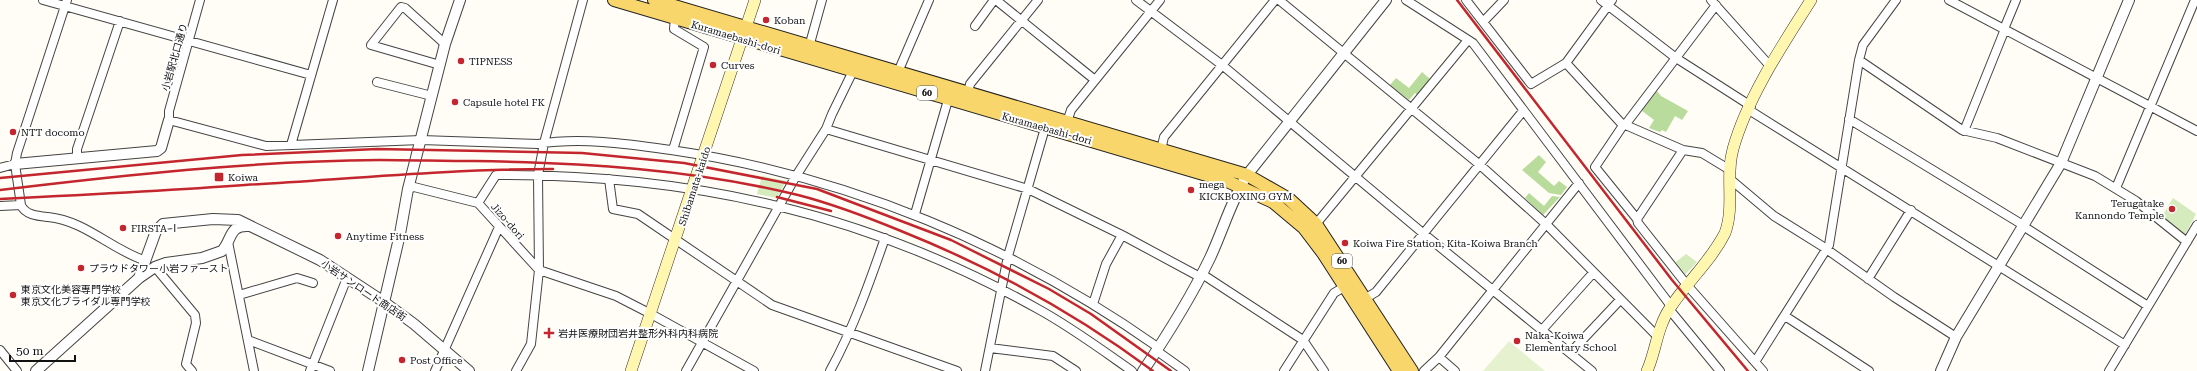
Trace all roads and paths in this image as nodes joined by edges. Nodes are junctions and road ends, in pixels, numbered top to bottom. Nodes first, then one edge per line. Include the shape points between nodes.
1 (43, 0) edge
2 (200, 0) edge
3 (333, 0) edge
4 (460, 0) edge
5 (583, 0) edge
6 (614, 0) edge
7 (654, 0) edge
8 (755, 0) edge
9 (822, 0) edge
10 (929, 0) edge
11 (995, 0) edge
12 (1038, 0) edge
13 (1136, 0) edge
14 (1160, 0) edge
15 (1275, 0) edge
16 (1279, 0) edge
17 (1386, 0) edge
18 (1406, 0) edge
19 (1466, 0) edge
20 (1504, 0) edge
21 (1601, 0) edge
22 (1811, 0) edge
23 (1896, 0) edge
24 (1949, 0) edge
25 (2016, 0) edge
26 (2129, 0) edge
27 (2195, 0) edge
28 (66, 3) edge
29 (1610, 3) edge
30 (1714, 3) edge
31 (1150, 12) junction
32 (675, 18) junction
33 (1021, 20) junction
34 (120, 21) junction
35 (1483, 22) junction
36 (975, 26) dead end
37 (2004, 29) junction
38 (745, 34) junction
39 (189, 40) junction
40 (1468, 40) junction
41 (445, 44) junction
42 (809, 47) junction
43 (1344, 53) junction
44 (1676, 58) junction
45 (1859, 60) junction
46 (1566, 63) junction
47 (440, 65) junction
48 (1222, 65) junction
49 (1770, 66) junction
50 (853, 71) junction
51 (898, 72) junction
52 (311, 75) junction
53 (2097, 77) junction
54 (1095, 80) junction
55 (377, 82) dead end
56 (968, 93) junction
57 (432, 96) junction
58 (948, 100) junction
59 (2151, 107) junction
60 (1750, 108) junction
61 (1411, 110) junction
62 (1523, 111) junction
63 (1849, 119) junction
64 (169, 120) junction
65 (1290, 121) junction
66 (1067, 122) junction
67 (1624, 125) junction
68 (1045, 128) junction
69 (826, 129) junction
70 (1964, 131) junction
71 (2197, 131) edge
72 (421, 140) junction
73 (544, 143) junction
74 (291, 145) junction
75 (673, 150) junction
76 (1161, 150) junction
77 (1683, 150) junction
78 (704, 155) junction
79 (78, 158) junction
80 (931, 160) junction
81 (2061, 163) junction
82 (15, 164) junction
83 (1480, 165) junction
84 (1841, 167) junction
85 (0, 168) edge
86 (1730, 174) junction
87 (538, 175) junction
88 (1247, 175) junction
89 (796, 176) junction
90 (1355, 177) junction
91 (608, 179) junction
92 (1579, 183) junction
93 (1240, 185) junction
94 (2116, 188) junction
95 (408, 189) junction
96 (693, 189) junction
97 (1028, 189) junction
98 (478, 203) junction
99 (21, 205) junction
100 (780, 205) junction
101 (0, 206) edge
102 (1911, 210) junction
103 (915, 214) junction
104 (1637, 219) junction
105 (1316, 224) junction
106 (1546, 225) junction
107 (2023, 225) junction
108 (2197, 225) edge
109 (248, 226) junction
110 (499, 227) junction
111 (1424, 234) junction
112 (1122, 235) junction
113 (885, 238) junction
114 (676, 240) junction
115 (228, 242) junction
116 (2187, 242) junction
117 (151, 243) junction
118 (1827, 250) junction
119 (1008, 256) junction
120 (146, 261) junction
121 (166, 263) junction
122 (1999, 266) junction
123 (155, 267) junction
124 (539, 270) junction
125 (1593, 272) junction
126 (1201, 276) junction
127 (139, 278) junction
128 (347, 278) junction
129 (1868, 279) junction
130 (738, 281) junction
131 (313, 284) dead end
132 (1687, 285) junction
133 (1344, 287) junction
134 (1003, 290) junction
135 (1493, 290) junction
136 (239, 295) junction
137 (1366, 298) junction
138 (1620, 300) junction
139 (384, 302) junction
140 (1093, 304) junction
141 (2148, 306) junction
142 (1670, 308) junction
143 (651, 314) junction
144 (1784, 316) junction
145 (1542, 330) junction
146 (849, 332) junction
147 (1657, 336) junction
148 (1956, 337) junction
149 (248, 340) junction
150 (1303, 340) junction
151 (702, 342) junction
152 (2125, 345) junction
153 (990, 348) junction
154 (1158, 349) junction
155 (0, 350) edge
156 (444, 351) junction
157 (1570, 353) junction
158 (1439, 357) junction
159 (1755, 362) junction
160 (312, 368) edge
161 (17, 371) edge
162 (36, 371) edge
163 (192, 371) edge
164 (254, 371) edge
165 (330, 371) edge
166 (368, 371) edge
167 (435, 371) edge
168 (469, 371) edge
169 (516, 371) edge
170 (631, 371) edge
171 (686, 371) edge
172 (754, 371) edge
173 (830, 371) edge
174 (957, 371) edge
175 (985, 371) edge
176 (1076, 371) edge
177 (1132, 371) edge
178 (1143, 371) edge
179 (1185, 371) edge
180 (1284, 371) edge
181 (1324, 371) edge
182 (1399, 371) edge
183 (1412, 371) edge
184 (1424, 371) edge
185 (1455, 371) edge
186 (1592, 371) edge
187 (1647, 371) edge
188 (1720, 371) edge
189 (1763, 371) edge
190 (1869, 371) edge
191 (1941, 371) edge
192 (2109, 371) edge

1 - 28 street
2 - 39 street, 小岩駅北口通り
3 - 52 street
4 - 41 street
5 - 73 street
6 - 32 main road, Kuramaebashi-dori / 60
7 - 38 main road, Kuramaebashi-dori / 60
8 - 38 main road, Shibamata-kaido
9 - 42 street
10 - 51 street
11 - 33 street
11 - 36 street
12 - 33 street
13 - 31 street
14 - 31 street
15 - 48 street
16 - 43 street
17 - 43 street
18 - 40 street
19 - 35 street
20 - 35 street
21 - 29 street
22 - 49 main road
23 - 45 street via 1864,45
24 - 37 street
25 - 37 street
26 - 53 street
27 - 59 street
28 - 34 street
28 - 82 street via 16,154
29 - 44 street
29 - 46 street
30 - 44 street
30 - 49 street
31 - 48 street
31 - 54 street
32 - 38 main road, Kuramaebashi-dori / 60
32 - 75 street via 674,29 704,47
33 - 54 street
33 - 56 street via 970,84
34 - 39 street
34 - 79 street via 78,150
35 - 46 street via 1531,84
37 - 53 street
37 - 70 street
38 - 42 main road, Kuramaebashi-dori / 60
38 - 50 main road, Kuramaebashi-dori / 60
38 - 78 main road, Shibamata-kaido
39 - 52 street
39 - 64 street, 小岩駅北口通り via 169,111
40 - 61 street
40 - 62 street via 1473,43
41 - 47 street
41 - 47 street via 401,7 371,44
42 - 51 main road, Kuramaebashi-dori / 60
43 - 61 street
43 - 65 street
44 - 60 street
44 - 67 street
45 - 63 street
45 - 70 street
46 - 67 street
47 - 57 street
48 - 65 street
48 - 76 street via 1164,137
49 - 60 main road
50 - 58 main road, Kuramaebashi-dori / 60
50 - 69 street
51 - 56 main road, Kuramaebashi-dori / 60
52 - 74 street
53 - 59 street
53 - 81 street
54 - 66 street via 1071,110
55 - 57 street
56 - 66 main road, Kuramaebashi-dori / 60
57 - 72 street
58 - 68 main road, Kuramaebashi-dori / 60
58 - 80 street
59 - 71 street
59 - 94 street
60 - 84 street
60 - 86 main road via 1733,147
61 - 83 street
61 - 90 street
62 - 83 street
62 - 92 street
63 - 84 street
63 - 107 street
64 - 74 street via 266,146
64 - 79 street via 161,148 157,152
65 - 88 street
65 - 90 street
66 - 76 main road, Kuramaebashi-dori / 60
67 - 77 street
67 - 104 street via 1595,167
68 - 93 main road, Kuramaebashi-dori / 60
68 - 97 street
69 - 80 street
69 - 89 street
70 - 81 street via 1996,138
72 - 73 street
72 - 74 street
72 - 95 street
73 - 75 street via 608,143
73 - 87 street
75 - 78 street
76 - 88 main road, Kuramaebashi-dori / 60
77 - 86 street via 1702,153
77 - 104 street
78 - 89 street
78 - 96 main road, Shibamata-kaido
79 - 82 street
80 - 97 street
80 - 103 street
81 - 94 street via 2095,176
81 - 107 street
82 - 85 street
82 - 99 street
83 - 106 street
83 - 111 street
84 - 102 street
84 - 118 street
86 - 118 street via 1774,216
86 - 132 main road via 1730,219 1725,233
87 - 91 street
87 - 98 street via 496,175
87 - 124 street
88 - 93 street
88 - 105 main road, Kuramaebashi-dori / 60 via 1289,199
89 - 100 street
89 - 103 street
90 - 105 street
90 - 111 street
91 - 96 street
91 - 114 street via 613,209 638,214
92 - 106 street
92 - 142 street
93 - 126 street
93 - 133 main road, Kuramaebashi-dori / 60 via 1273,202 1296,219 1323,253
94 - 116 street
95 - 98 street, Jizo-dori via 414,188
95 - 139 street
96 - 100 street
96 - 114 main road, Shibamata-kaido
97 - 112 street
97 - 119 street
98 - 110 street, Jizo-dori
99 - 101 street
99 - 120 street via 34,215 70,220 130,255
100 - 113 street
100 - 130 street
102 - 122 street
102 - 129 street
103 - 119 street
104 - 132 street
105 - 137 main road, Kuramaebashi-dori / 60
106 - 125 street
106 - 135 street
107 - 122 street
107 - 141 street
108 - 116 street
109 - 115 street via 233,230
109 - 117 street, 小岩サンロード商店街 via 229,218 166,223 159,226
109 - 128 street, 小岩サンロード商店街 via 320,260
110 - 124 street, Jizo-dori
110 - 156 street
111 - 135 street
111 - 137 street via 1376,292
112 - 126 street
112 - 140 street via 1106,264
113 - 134 street via 959,268
113 - 146 street via 866,295
114 - 130 street
114 - 143 main road, Shibamata-kaido
115 - 121 street via 222,251 217,253
115 - 136 street
116 - 141 street
117 - 120 street, 小岩サンロード商店街
117 - 121 street via 154,256
118 - 129 street
118 - 144 street
119 - 134 street
119 - 140 street via 1066,286
120 - 127 street, 小岩サンロード商店街
121 - 123 street
122 - 148 street
122 - 152 street
123 - 127 street
123 - 163 street via 195,315 196,323 186,364
124 - 143 street via 600,290
124 - 169 street via 531,344
125 - 138 street
125 - 145 street
126 - 150 street
126 - 154 street
127 - 162 street
128 - 139 street, 小岩サンロード商店街
128 - 160 street
129 - 148 street
130 - 146 street via 772,305
130 - 151 street
131 - 136 street via 297,278
132 - 142 main road
132 - 159 street
133 - 150 street via 1334,293
133 - 182 main road, Kuramaebashi-dori / 60
134 - 153 street
134 - 177 street via 1040,310
135 - 145 street
135 - 158 street
136 - 149 street
137 - 183 main road, Kuramaebashi-dori / 60
138 - 147 street
138 - 157 street
139 - 156 street, 小岩サンロード商店街
139 - 166 street
140 - 154 street
141 - 152 street
142 - 147 main road
142 - 188 street
143 - 151 street
143 - 170 main road, Shibamata-kaido
144 - 159 street
144 - 190 street
145 - 157 street
146 - 173 street via 847,341
146 - 174 street
147 - 187 main road
148 - 191 street
149 - 160 street
149 - 164 street
150 - 180 street
150 - 181 street
151 - 171 street
151 - 172 street
152 - 192 street
153 - 175 street
153 - 176 street via 1053,356
154 - 178 street
154 - 179 street
155 - 161 street
156 - 167 street
156 - 168 street, 小岩サンロード商店街
157 - 186 street
158 - 184 street
158 - 185 street
159 - 189 street
160 - 165 street

